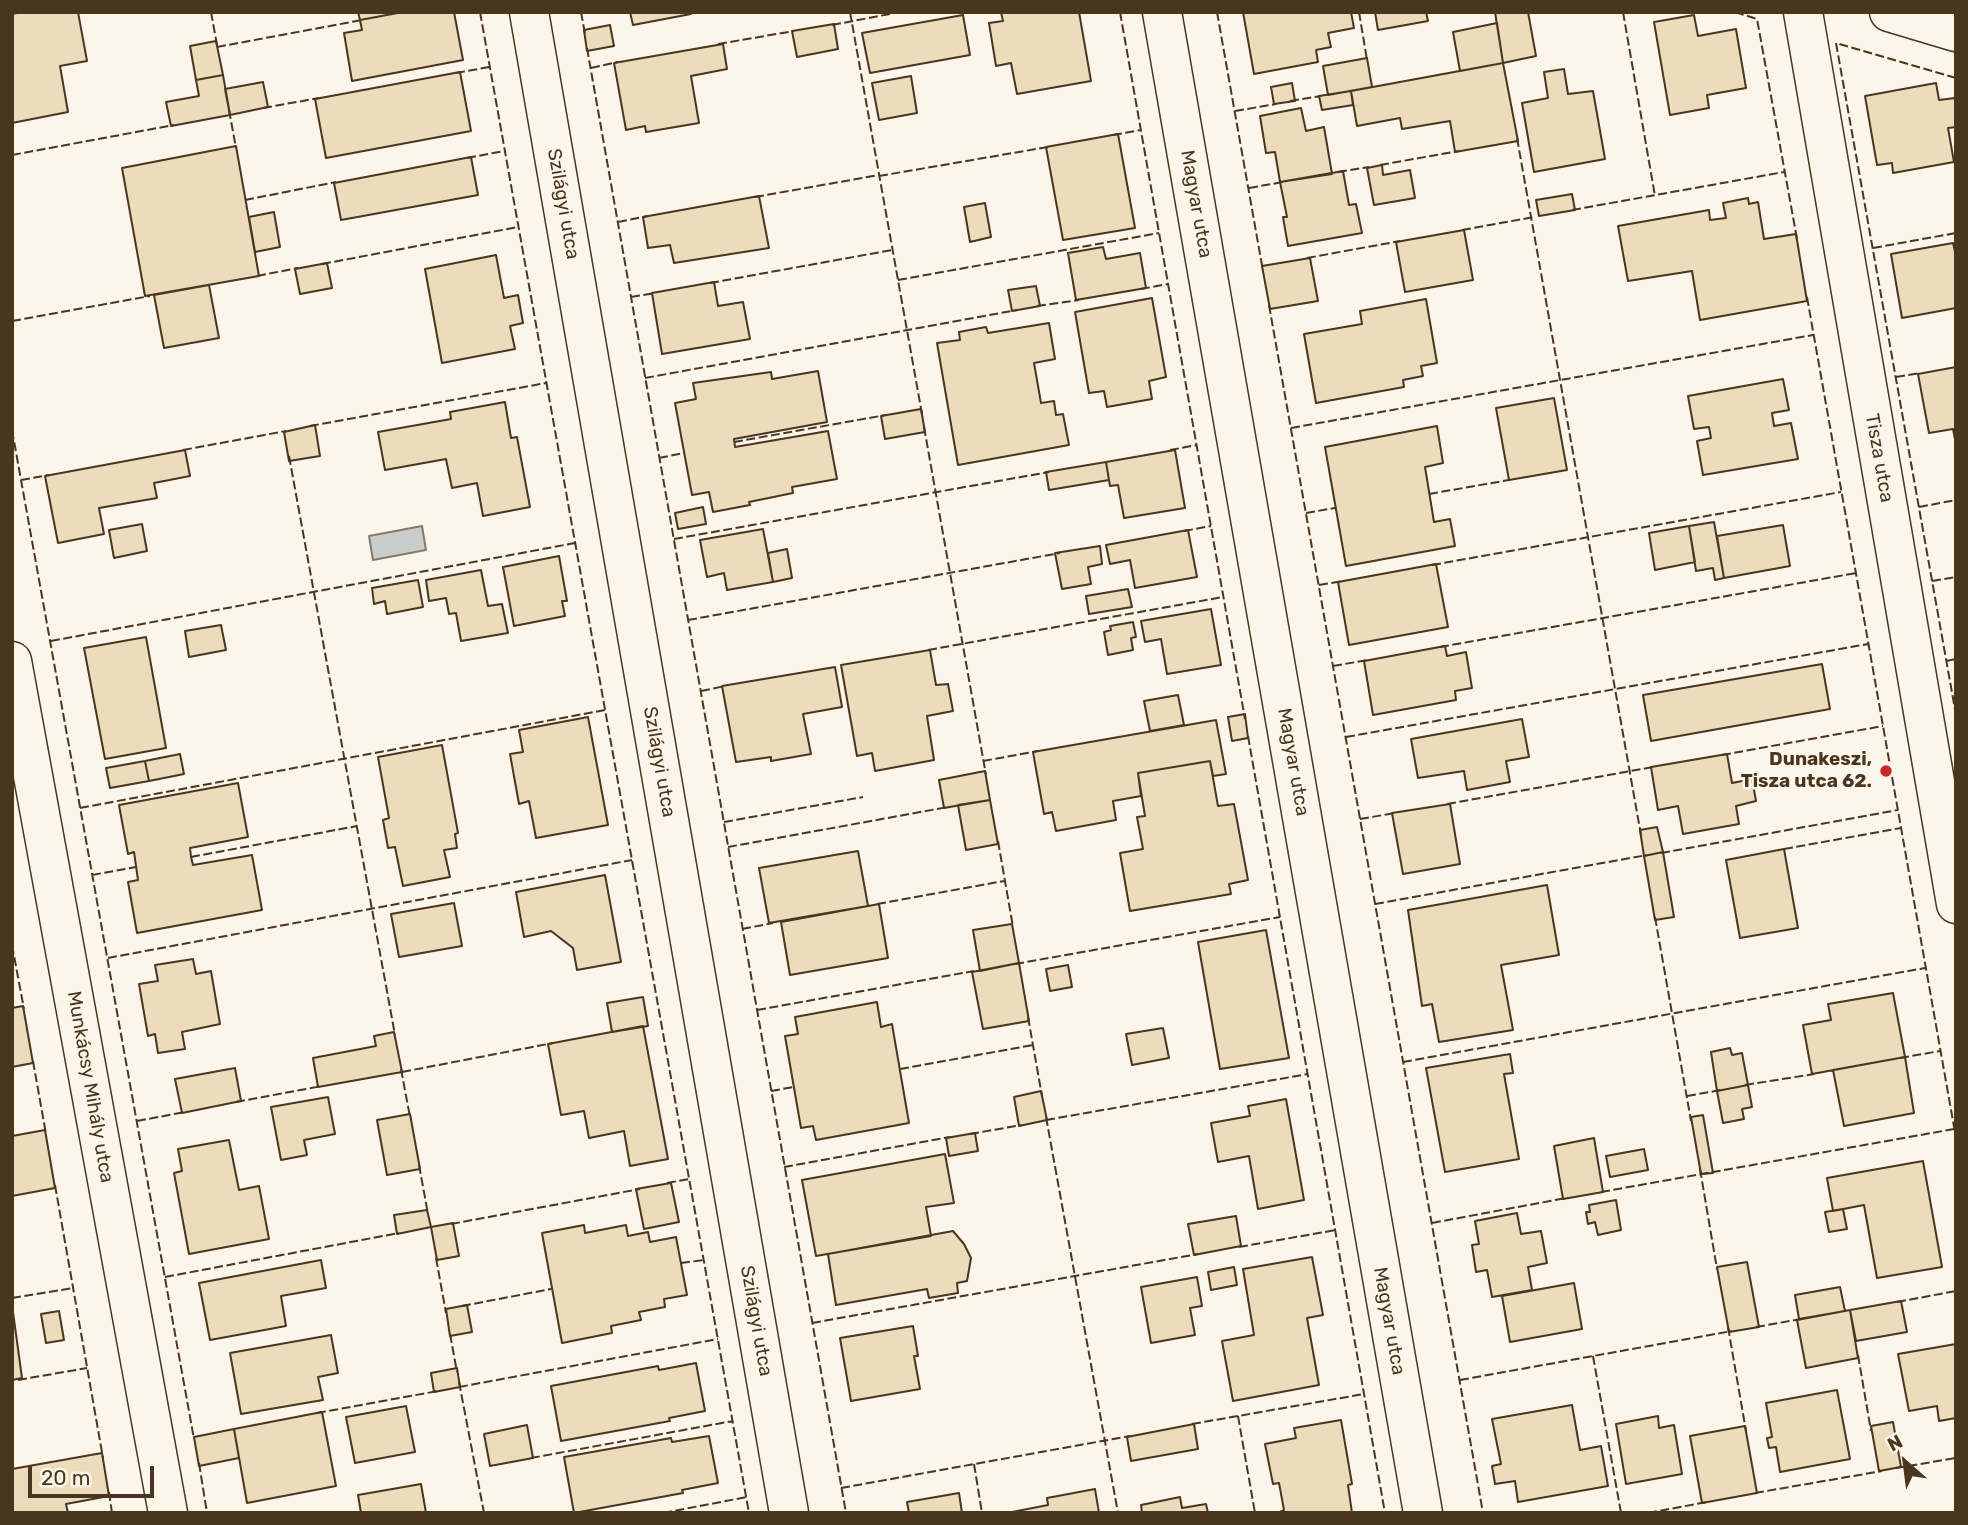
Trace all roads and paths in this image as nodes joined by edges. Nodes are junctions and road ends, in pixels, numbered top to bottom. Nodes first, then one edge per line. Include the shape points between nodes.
1 (530, 12) edge
2 (1163, 12) edge
3 (1803, 12) edge
4 (1889, 12) edge
5 (1956, 32) edge
6 (12, 661) edge
7 (1956, 904) edge
8 (168, 1513) edge
9 (789, 1513) edge
10 (1423, 1513) edge

1 - 9 street, Szilágyi utca
2 - 10 street, Magyar utca
3 - 7 street, Tisza utca
4 - 5 street
6 - 8 street, Munkácsy Mihály utca

